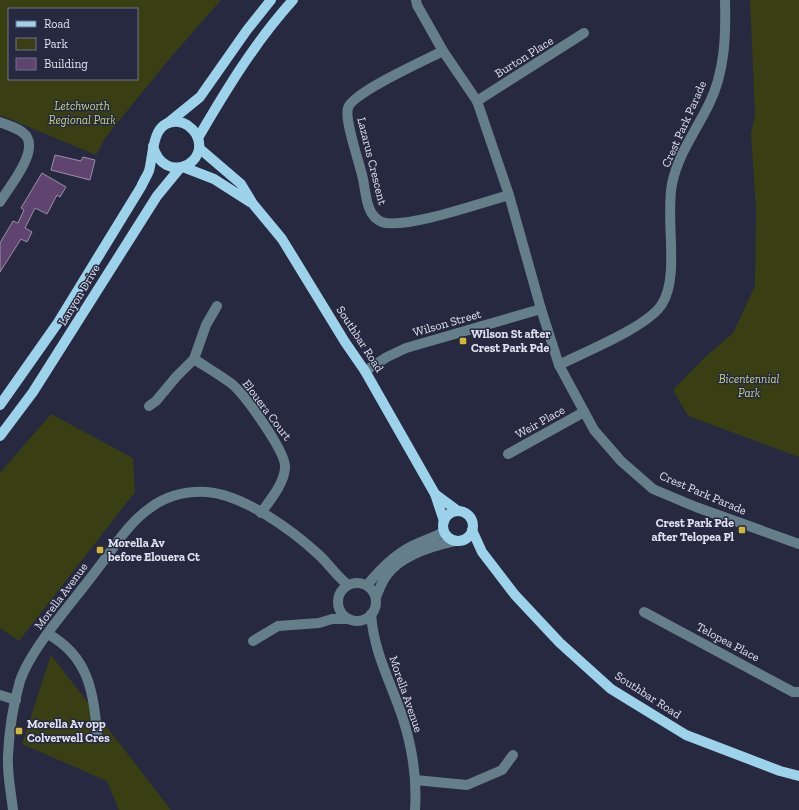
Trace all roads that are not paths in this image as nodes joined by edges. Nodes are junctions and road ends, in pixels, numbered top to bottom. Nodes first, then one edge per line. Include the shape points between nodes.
1 (271, 0) edge
2 (292, 0) edge
3 (416, 0) edge
4 (725, 0) edge
5 (584, 33) dead end
6 (444, 51) junction
7 (477, 101) junction
8 (0, 122) edge
9 (168, 124) junction
10 (199, 143) junction
11 (153, 146) junction
12 (181, 168) junction
13 (509, 195) junction
14 (0, 202) edge
15 (253, 204) junction
16 (217, 306) dead end
17 (541, 310) junction
18 (194, 359) junction
19 (558, 365) junction
20 (366, 371) junction
21 (0, 406) edge
22 (149, 406) dead end
23 (584, 412) junction
24 (0, 436) edge
25 (508, 454) dead end
26 (435, 494) junction
27 (458, 511) junction
28 (261, 513) junction
29 (444, 527) junction
30 (472, 530) junction
31 (460, 540) junction
32 (799, 544) edge
33 (482, 552) junction
34 (367, 585) junction
35 (345, 588) junction
36 (376, 597) junction
37 (341, 611) junction
38 (644, 612) dead end
39 (371, 614) junction
40 (349, 618) junction
41 (332, 619) junction
42 (360, 620) junction
43 (48, 634) junction
44 (373, 636) junction
45 (253, 641) dead end
46 (799, 692) edge
47 (0, 695) edge
48 (16, 700) junction
49 (97, 734) dead end
50 (513, 755) dead end
51 (799, 776) edge
52 (415, 780) junction
53 (13, 810) edge
54 (415, 810) edge

1 - 9 main road via 200,97
2 - 10 main road via 232,81
3 - 6 street, Crest Park Parade
4 - 19 street, Crest Park Parade via 725,46 716,87 681,156 673,182 669,211 671,273 662,304 645,321
5 - 7 street, Burton Place
6 - 7 street, Crest Park Parade
6 - 13 street, Lazarus Crescent via 356,98 348,108 347,120 369,210 381,222 400,224
7 - 13 street, Crest Park Parade
8 - 14 street via 20,131 27,137 30,145 28,156
9 - 10 main road via 186,124 194,130
9 - 11 main road via 159,129
10 - 12 main road via 196,156 190,164
10 - 15 main road, Southbar Road via 241,184
11 - 12 main road via 155,156 161,163
11 - 21 main road, Lanyon Drive via 148,171 141,188 57,324
12 - 15 main road, Southbar Road via 214,179
12 - 24 main road, Lanyon Drive via 157,196 37,386
13 - 17 street, Crest Park Parade
15 - 20 main road, Southbar Road via 282,239 345,342
16 - 18 street via 206,324
17 - 19 street, Crest Park Parade
17 - 20 street, Wilson Street via 406,348
18 - 22 street
18 - 28 street, Elouera Court via 232,384 242,394 285,458 284,476
19 - 23 street, Crest Park Parade
20 - 26 main road, Southbar Road
23 - 25 street, Weir Place
23 - 32 street, Crest Park Parade via 594,430 621,461 653,489
26 - 27 main road, Southbar Road
26 - 29 main road, Southbar Road
27 - 29 main road via 447,516
27 - 30 main road via 470,517
28 - 35 street, Morella Avenue via 298,537 320,556
28 - 43 street, Morella Avenue via 232,498 208,492 173,496 150,508 130,527
29 - 31 main road via 448,538
29 - 34 street via 397,556
30 - 31 main road via 469,536
30 - 33 main road, Southbar Road
31 - 33 main road, Southbar Road
31 - 36 street via 438,544 401,561 387,574
33 - 51 main road, Southbar Road via 515,595 560,643 611,689 686,735
34 - 35 street via 358,583
34 - 36 street
35 - 37 street via 338,601
36 - 39 street via 375,609
37 - 40 street
37 - 41 street
38 - 46 street, Telopea Place via 793,692
39 - 42 street
39 - 44 street, Morella Avenue
40 - 41 street
40 - 42 street
41 - 45 street via 278,626
42 - 44 street, Morella Avenue
43 - 48 street, Morella Avenue via 27,666
43 - 49 street via 70,649 79,660 95,708
44 - 52 street, Morella Avenue via 404,721
47 - 48 street
48 - 53 street, Morella Avenue via 8,757
50 - 52 street via 502,770 467,785
52 - 54 street, Morella Avenue

